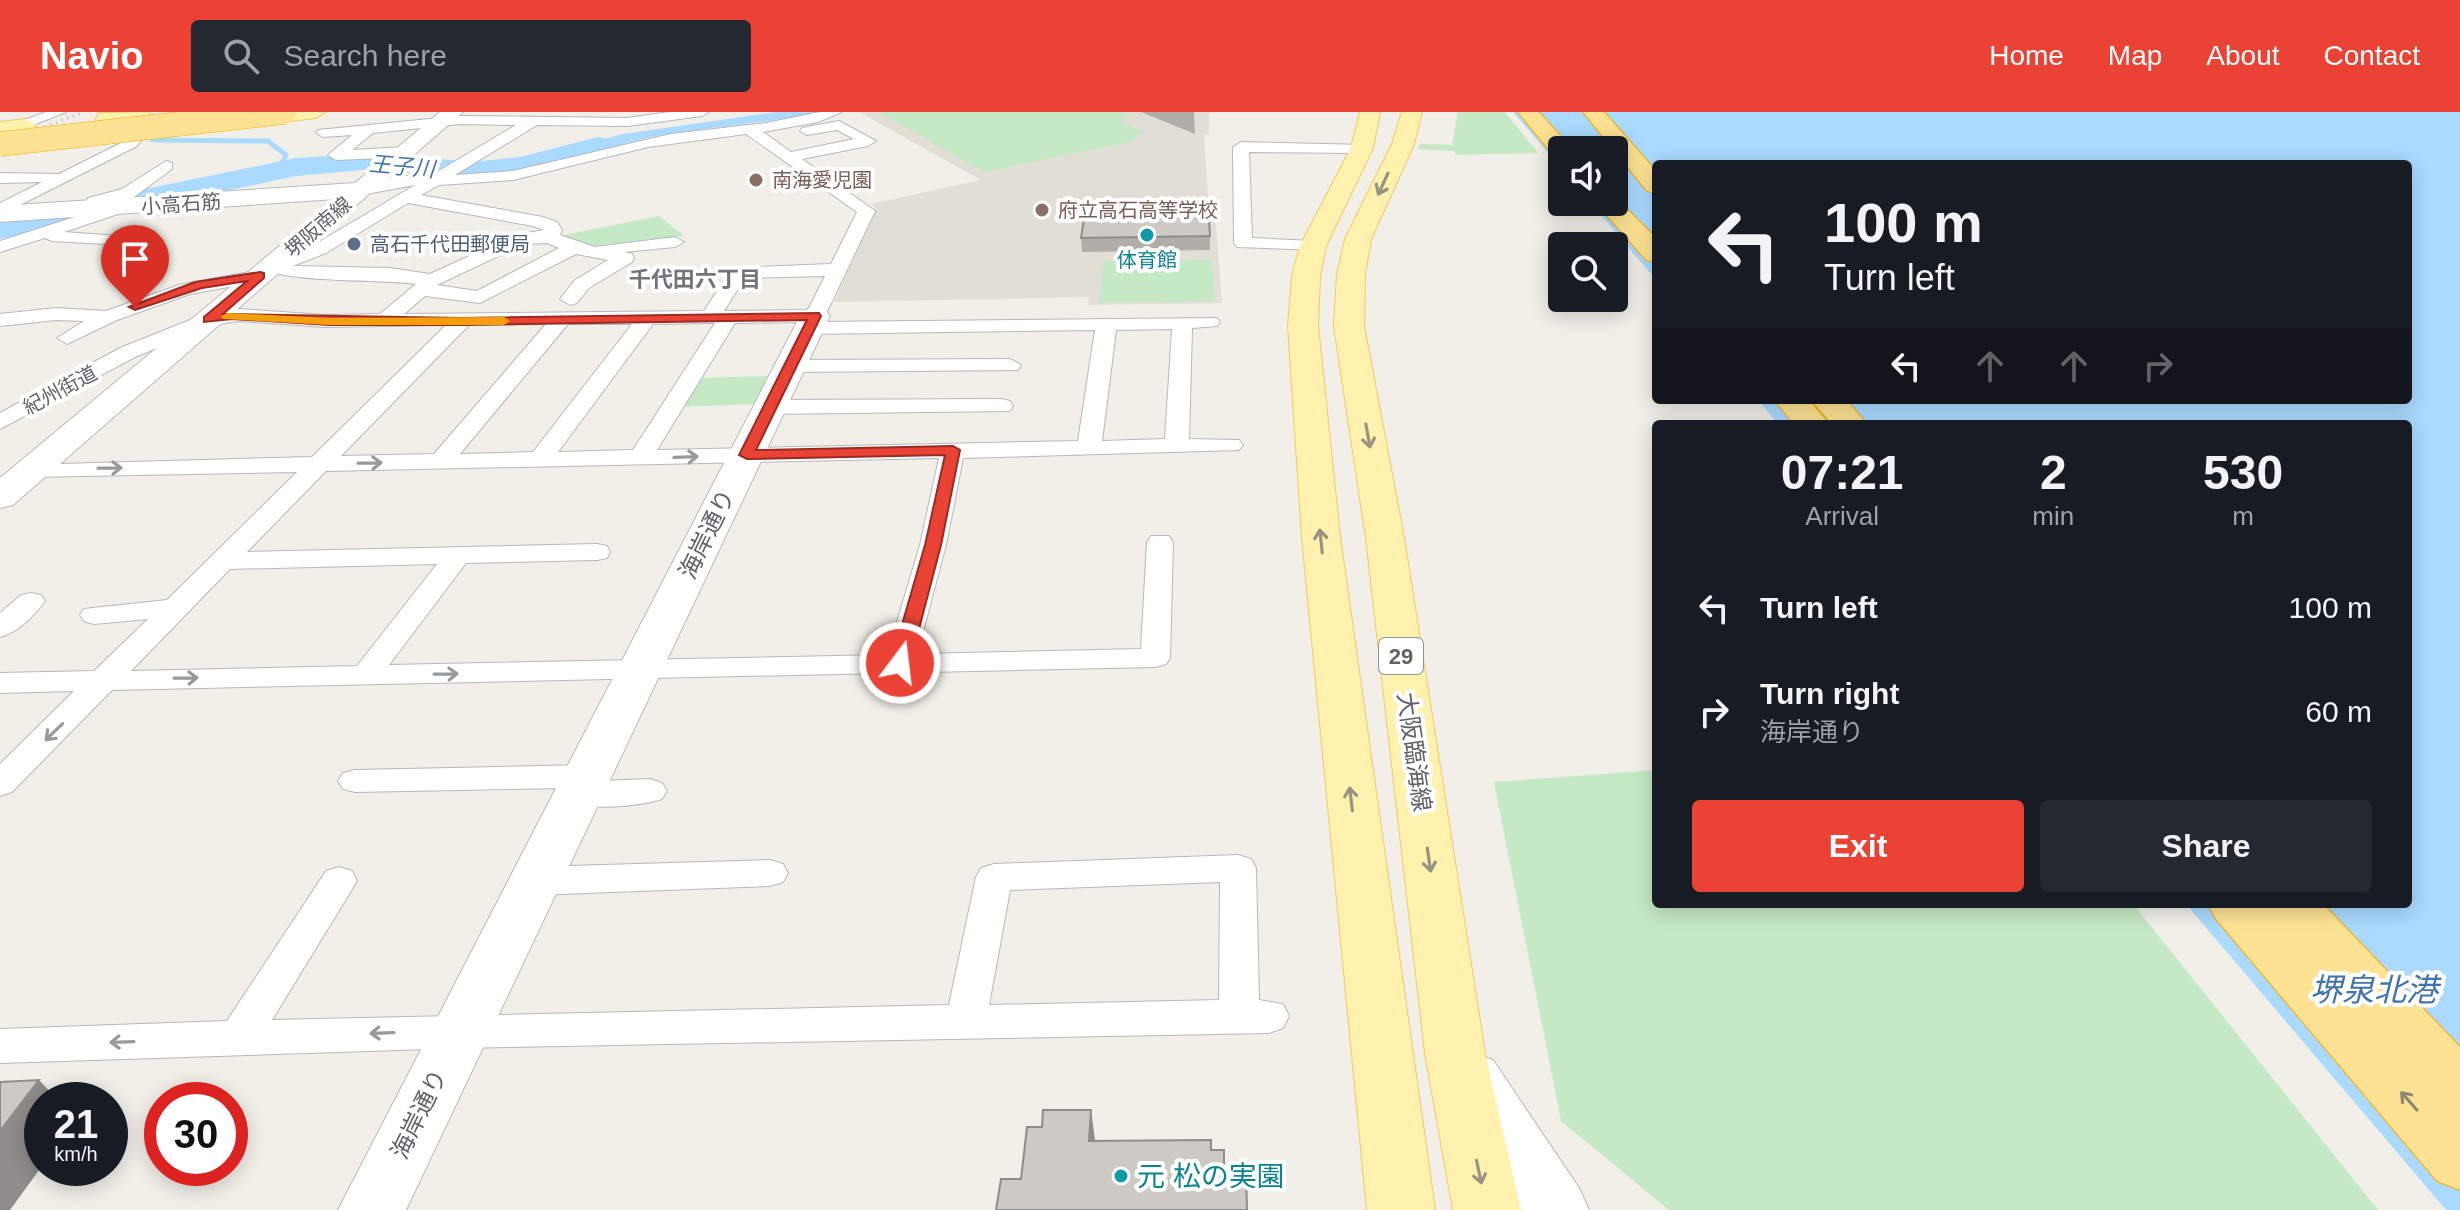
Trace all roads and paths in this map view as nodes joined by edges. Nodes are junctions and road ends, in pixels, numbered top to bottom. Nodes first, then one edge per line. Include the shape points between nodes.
1 (59, 112) edge
2 (165, 112) edge
3 (200, 112) edge
4 (702, 112) edge
5 (835, 112) edge
6 (1412, 112) edge
7 (1528, 112) edge
8 (1544, 112) edge
9 (282, 114) edge
10 (1585, 115) edge
11 (543, 116) edge
12 (448, 117) edge
13 (254, 120) edge
14 (140, 122) edge
15 (25, 125) joint
16 (320, 126) edge
17 (368, 129) junction
18 (1366, 130) edge
19 (756, 134) junction
20 (1549, 136) edge
21 (1565, 136) edge
22 (1600, 136) edge
23 (97, 137) joint
24 (1, 138) edge
25 (790, 157) junction
26 (397, 159) junction
27 (1628, 165) edge
28 (172, 171) dead end
29 (1628, 174) edge
30 (63, 177) junction
31 (0, 178) edge
32 (440, 178) junction
33 (1652, 183) edge
34 (361, 190) junction
35 (407, 198) junction
36 (1652, 204) edge
37 (1628, 206) edge
38 (118, 208) junction
39 (63, 211) junction
40 (0, 212) edge
41 (1620, 216) edge
42 (37, 235) junction
43 (1652, 235) edge
44 (550, 237) junction
45 (118, 241) dead end
46 (675, 242) dead end
47 (1313, 246) junction
48 (0, 247) edge
49 (578, 249) junction
50 (1652, 250) edge
51 (837, 270) junction
52 (272, 271) junction
53 (426, 285) junction
54 (566, 310) junction
55 (110, 316) junction
56 (720, 318) junction
57 (646, 319) junction
58 (0, 320) edge
59 (208, 320) junction
60 (385, 320) junction
61 (462, 321) junction
62 (1210, 322) dead end
63 (1182, 323) junction
64 (1106, 325) junction
65 (1018, 327) junction
66 (67, 338) dead end
67 (796, 354) junction
68 (1010, 365) junction
69 (1794, 404) edge
70 (1832, 404) edge
71 (1002, 406) junction
72 (1808, 420) edge
73 (1849, 420) edge
74 (0, 422) edge
75 (1177, 445) junction
76 (1231, 445) dead end
77 (1089, 447) junction
78 (993, 449) junction
79 (953, 450) junction
80 (747, 455) junction
81 (639, 459) junction
82 (540, 460) junction
83 (440, 462) junction
84 (319, 463) junction
85 (32, 470) junction
86 (0, 497) edge
87 (1160, 542) dead end
88 (597, 552) dead end
89 (458, 555) junction
90 (224, 561) junction
91 (31, 601) dead end
92 (177, 608) junction
93 (94, 615) dead end
94 (0, 628) edge
95 (900, 663) junction
96 (639, 671) junction
97 (366, 675) junction
98 (108, 679) junction
99 (0, 683) edge
100 (355, 781) dead end
101 (0, 784) edge
102 (583, 785) junction
103 (650, 791) dead end
104 (770, 873) dead end
105 (339, 881) dead end
106 (534, 881) junction
107 (2239, 908) edge
108 (2294, 908) edge
109 (1369, 955) junction
110 (966, 1022) junction
111 (460, 1031) junction
112 (239, 1038) junction
113 (0, 1046) edge
114 (1455, 1053) junction
115 (2460, 1089) edge
116 (2460, 1160) edge
117 (372, 1210) edge
118 (1386, 1210) edge
119 (1401, 1210) edge
120 (1487, 1210) edge
121 (1555, 1210) edge

1 - 15 street
2 - 24 highway
3 - 24 highway
4 - 11 street via 627,122
5 - 19 street
6 -> 114 main road, 大阪臨海線 / 29 via 1403,144 1358,239 1349,326 1385,538
7 - 20 highway
8 - 21 highway
9 - 13 street
9 - 14 main road
9 - 16 main road
9 - 24 highway, bridge
10 - 22 highway
11 - 12 street
11 - 32 street
12 - 17 street
12 - 26 street, 堺阪南線
13 - 24 highway, bridge
14 - 23 main road
14 - 30 street via 132,143
15 - 24 main road
16 - 17 street
17 - 26 street via 336,155
18 - 47 main road
18 - 47 street via 1241,147 1243,243
19 - 25 street
19 - 25 street via 839,125 868,141
19 - 32 street via 646,142 506,177
23 - 24 street
25 - 51 street via 866,211
26 - 34 street, 堺阪南線
27 - 33 highway
28 - 39 street via 128,193
29 - 36 highway
30 - 31 street
30 - 40 street
32 - 34 street via 384,181
32 - 35 street
34 - 38 street, 小高石筋
34 - 52 street, 堺阪南線
35 - 44 street via 537,221 551,226
35 - 52 street
37 - 43 highway
38 - 39 street, 小高石筋
38 - 42 street
39 - 40 street, 小高石筋
41 - 50 highway
42 - 45 street
42 - 48 street
44 - 49 street
44 - 53 street via 521,239
46 - 49 street
109 -> 47 main road via 1321,537 1303,326
49 - 53 street via 480,297
49 - 54 street via 625,258 582,284
51 - 56 street via 739,272
51 - 67 street
52 - 53 street via 389,274
52 - 55 street via 200,285
52 - 59 street, 堺阪南線
53 - 60 street
54 - 57 street
54 - 61 street
54 - 83 street
55 - 58 street
55 - 66 street
56 - 57 street
56 - 67 street
56 - 81 street
57 - 82 street
59 - 60 street
59 - 74 street, 紀州街道 via 145,344
59 - 85 street, 堺阪南線
60 - 61 street
61 - 84 street
62 - 63 street
63 - 64 street
63 - 75 street
64 - 65 street
64 - 77 street
65 - 67 street
65 - 68 street
67 - 68 street
67 - 71 street
67 - 80 street, 海岸通り
68 - 71 street
69 - 72 highway
70 - 73 highway
71 - 78 street
75 - 76 street
75 - 77 street
77 - 78 street
78 - 79 street
79 - 80 street
79 - 95 street
81 -> 80 street
80 - 96 street, 海岸通り
81 - 82 street
82 - 83 street
84 -> 83 street
85 -> 84 street
84 - 90 street
85 - 86 street, 堺阪南線
87 - 95 street via 1155,658
88 - 89 street
89 - 90 street
89 - 97 street
90 - 92 street
91 - 94 street
92 - 93 street
92 - 98 street
95 - 96 street
97 -> 96 street
96 - 102 street, 海岸通り
98 -> 97 street
98 - 99 street
98 -> 101 street
100 - 102 street
102 - 103 street
102 - 106 street, 海岸通り
104 - 106 street
105 - 112 street
106 - 111 street, 海岸通り
116 -> 107 highway
108 - 115 highway
109 - 118 street
109 - 119 main road
110 - 110 street via 1254,1016 1238,868 994,877
110 - 111 street
111 -> 112 street
111 - 117 street, 海岸通り
112 -> 113 street
114 -> 120 main road, 大阪臨海線 / 29
114 - 121 street

